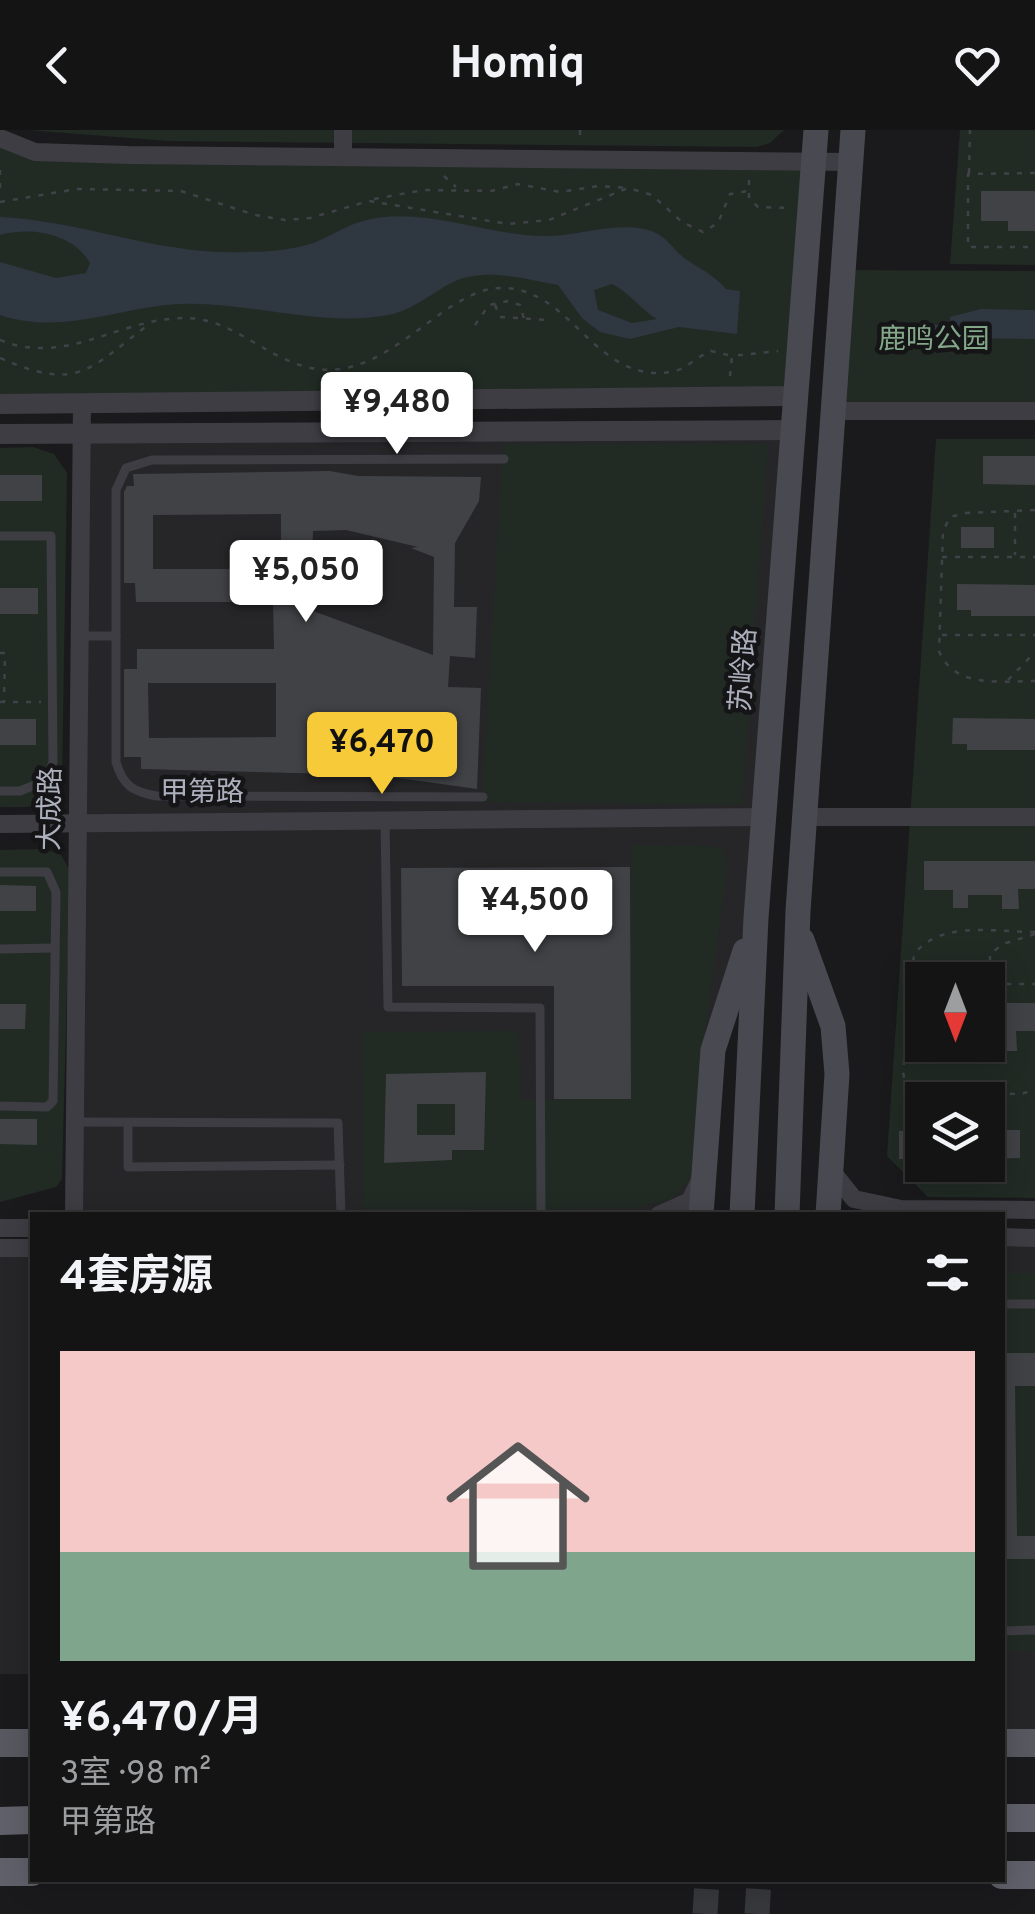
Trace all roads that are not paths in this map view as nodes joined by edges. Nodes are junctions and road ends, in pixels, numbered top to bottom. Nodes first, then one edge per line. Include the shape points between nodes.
1 (344, 130) edge
2 (816, 130) edge
3 (854, 130) edge
4 (0, 138) edge
5 (344, 157) junction
6 (814, 161) junction
7 (851, 162) junction
8 (796, 396) junction
9 (82, 403) junction
10 (0, 404) edge
11 (834, 411) junction
12 (1035, 411) edge
13 (793, 430) junction
14 (0, 434) edge
15 (84, 434) junction
16 (504, 459) dead end
17 (0, 536) edge
18 (83, 636) junction
19 (116, 636) junction
20 (0, 791) edge
21 (482, 796) dead end
22 (764, 817) junction
23 (805, 817) junction
24 (1035, 818) edge
25 (386, 820) junction
26 (79, 822) junction
27 (0, 824) edge
28 (0, 872) edge
29 (798, 911) junction
30 (756, 918) junction
31 (55, 948) junction
32 (0, 949) edge
33 (0, 1106) edge
34 (75, 1122) junction
35 (128, 1122) junction
36 (340, 1165) junction
37 (705, 1170) junction
38 (830, 1170) junction
39 (1035, 1210) edge
40 (74, 1212) edge
41 (342, 1212) edge
42 (541, 1212) edge
43 (666, 1212) edge
44 (701, 1212) edge
45 (742, 1212) edge
46 (787, 1212) edge
47 (828, 1212) edge
48 (0, 1228) edge
49 (30, 1228) edge
50 (1005, 1238) edge
51 (1035, 1238) edge
52 (0, 1248) edge
53 (30, 1248) edge
54 (1005, 1304) edge
55 (1035, 1304) edge
56 (1035, 1630) edge
57 (1005, 1631) edge
58 (0, 1743) edge
59 (30, 1743) edge
60 (1005, 1743) edge
61 (1035, 1744) edge
62 (1005, 1818) edge
63 (1035, 1818) edge
64 (1005, 1875) edge
65 (1035, 1875) edge

1 - 5 street
2 - 6 main road, 苏岭路
3 - 7 main road
4 - 5 street via 35,152
5 - 6 street
6 - 7 street
6 - 8 main road, 苏岭路
7 - 11 main road
8 - 9 street
8 - 13 main road, 苏岭路
9 - 10 street
9 - 15 street, 大成路
11 - 12 street
11 - 23 main road
13 - 15 street
13 - 22 main road, 苏岭路
14 - 15 street
15 - 18 street, 大成路
16 - 19 lane via 152,460 126,468 116,490
17 - 20 lane via 52,536 52,762 45,781
18 - 19 lane
18 - 26 street, 大成路
19 - 21 lane via 116,762 122,781 137,792
22 - 25 street, 甲第路
22 - 30 main road, 苏岭路
23 - 24 street
23 - 29 main road
25 - 26 street, 甲第路
25 - 42 lane via 388,1006 540,1008
26 - 27 street, 甲第路
26 - 34 street, 大成路
28 - 31 lane via 47,872 56,892
29 - 38 main road via 800,935 833,1026
29 - 46 main road
30 - 37 main road via 714,1050
30 - 45 main road, 苏岭路
31 - 32 lane
31 - 33 lane via 53,1101
34 - 35 lane
34 - 40 street, 大成路
35 - 36 lane via 338,1122
35 - 36 lane via 128,1167
36 - 41 lane
37 - 43 street via 690,1201
37 - 44 main road
38 - 39 street via 854,1199 902,1210
38 - 47 main road
48 - 49 street
50 - 51 street
52 - 53 street
54 - 55 lane
56 - 57 lane
58 - 59 main road
60 - 61 main road
62 - 63 highway
64 - 65 highway

